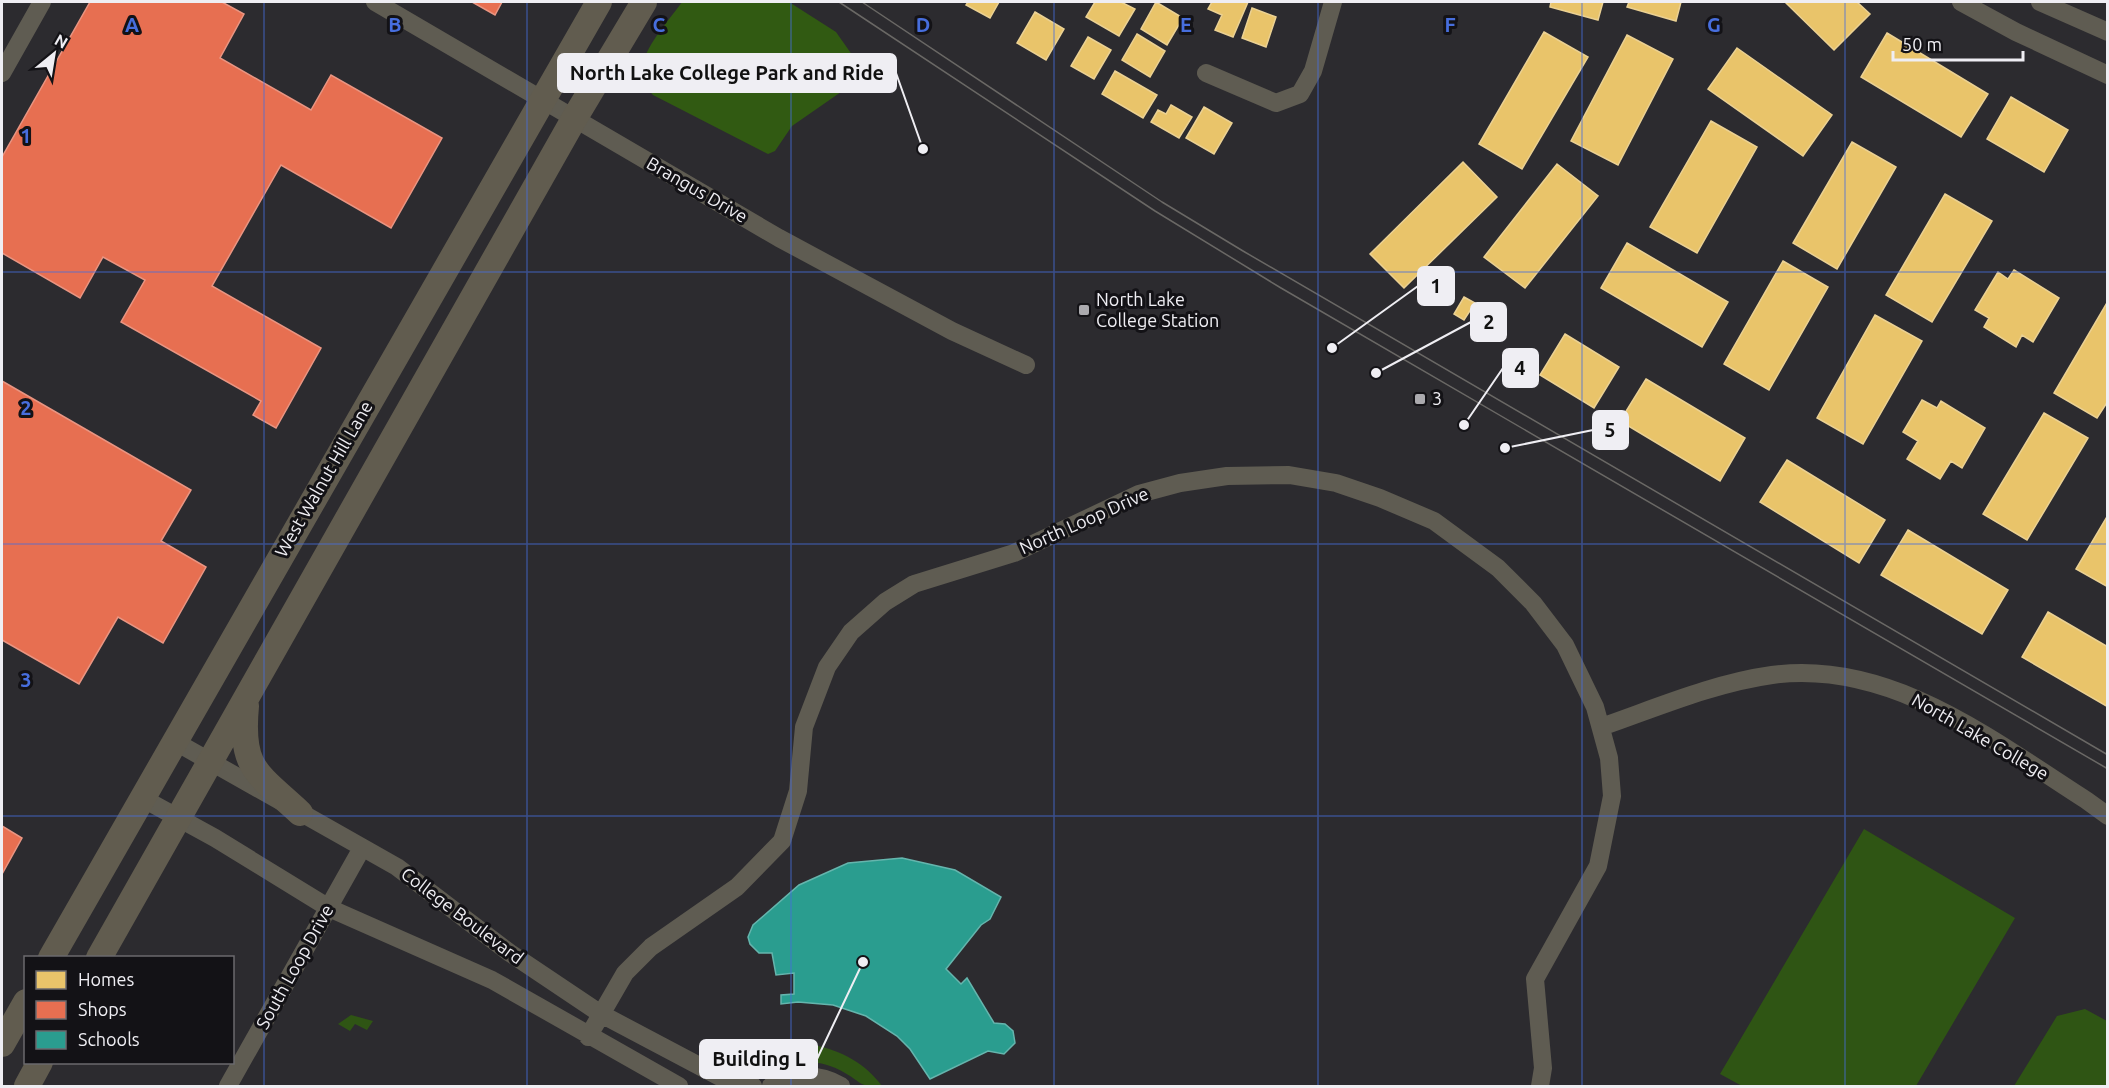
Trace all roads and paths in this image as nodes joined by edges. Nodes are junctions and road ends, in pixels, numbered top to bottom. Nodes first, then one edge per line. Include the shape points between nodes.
1 (42, 2) edge
2 (375, 2) edge
3 (599, 2) edge
4 (644, 2) edge
5 (1333, 2) edge
6 (1961, 2) edge
7 (2040, 2) edge
8 (2108, 32) edge
9 (2, 73) edge
10 (1206, 73) dead end
11 (2108, 75) edge
12 (540, 100) junction
13 (574, 119) junction
14 (1026, 365) dead end
15 (246, 700) junction
16 (1601, 727) junction
17 (174, 741) junction
18 (210, 763) junction
19 (142, 798) junction
20 (300, 813) junction
21 (2108, 816) edge
22 (178, 817) junction
23 (362, 848) junction
24 (329, 908) junction
25 (52, 956) edge
26 (100, 956) edge
27 (24, 1006) edge
28 (602, 1014) junction
29 (588, 1037) junction
30 (2, 1044) edge
31 (39, 1064) edge
32 (27, 1086) edge
33 (228, 1086) edge
34 (679, 1086) edge
35 (753, 1086) edge
36 (771, 1086) edge
37 (841, 1086) edge
38 (1540, 1086) edge

1 - 9 street
2 - 12 street, Brangus Drive
3 - 12 main road, West Walnut Hill Lane
4 - 13 main road
5 - 10 street via 1313,71 1300,94 1276,103
6 - 11 street
7 - 8 street
12 - 13 street, Brangus Drive
12 - 17 main road, West Walnut Hill Lane
13 - 14 street, Brangus Drive via 877,292
13 - 15 main road
15 - 18 main road
15 - 20 main road via 243,737 249,761
16 - 21 street, North Lake College via 1717,688 1770,675 1844,675 1894,689 1941,711
16 - 28 street, North Loop Drive via 1565,645 1533,603 1498,568 1434,521 1336,483 1289,475 1227,476 1149,491 1014,553 914,584 885,602 851,632 827,667 804,727 798,791 782,841 737,888 651,946 625,973
16 - 38 street, North Loop Drive via 1609,758 1612,796 1598,866 1535,979 1543,1068
17 - 18 street, College Boulevard
17 - 19 main road, West Walnut Hill Lane
18 - 20 street, College Boulevard
18 - 22 main road
19 - 22 street, College Boulevard
19 - 25 main road, West Walnut Hill Lane
20 - 23 street, College Boulevard
22 - 24 street, College Boulevard
22 - 26 main road
23 - 24 street, South Loop Drive
23 - 28 street, College Boulevard via 397,867 510,953
24 - 29 street, College Boulevard via 492,980
24 - 33 street, South Loop Drive
27 - 30 main road
28 - 29 street, North Loop Drive
28 - 35 street, College Boulevard via 722,1078
29 - 34 street, College Boulevard
31 - 32 main road
36 - 37 street via 807,1076

